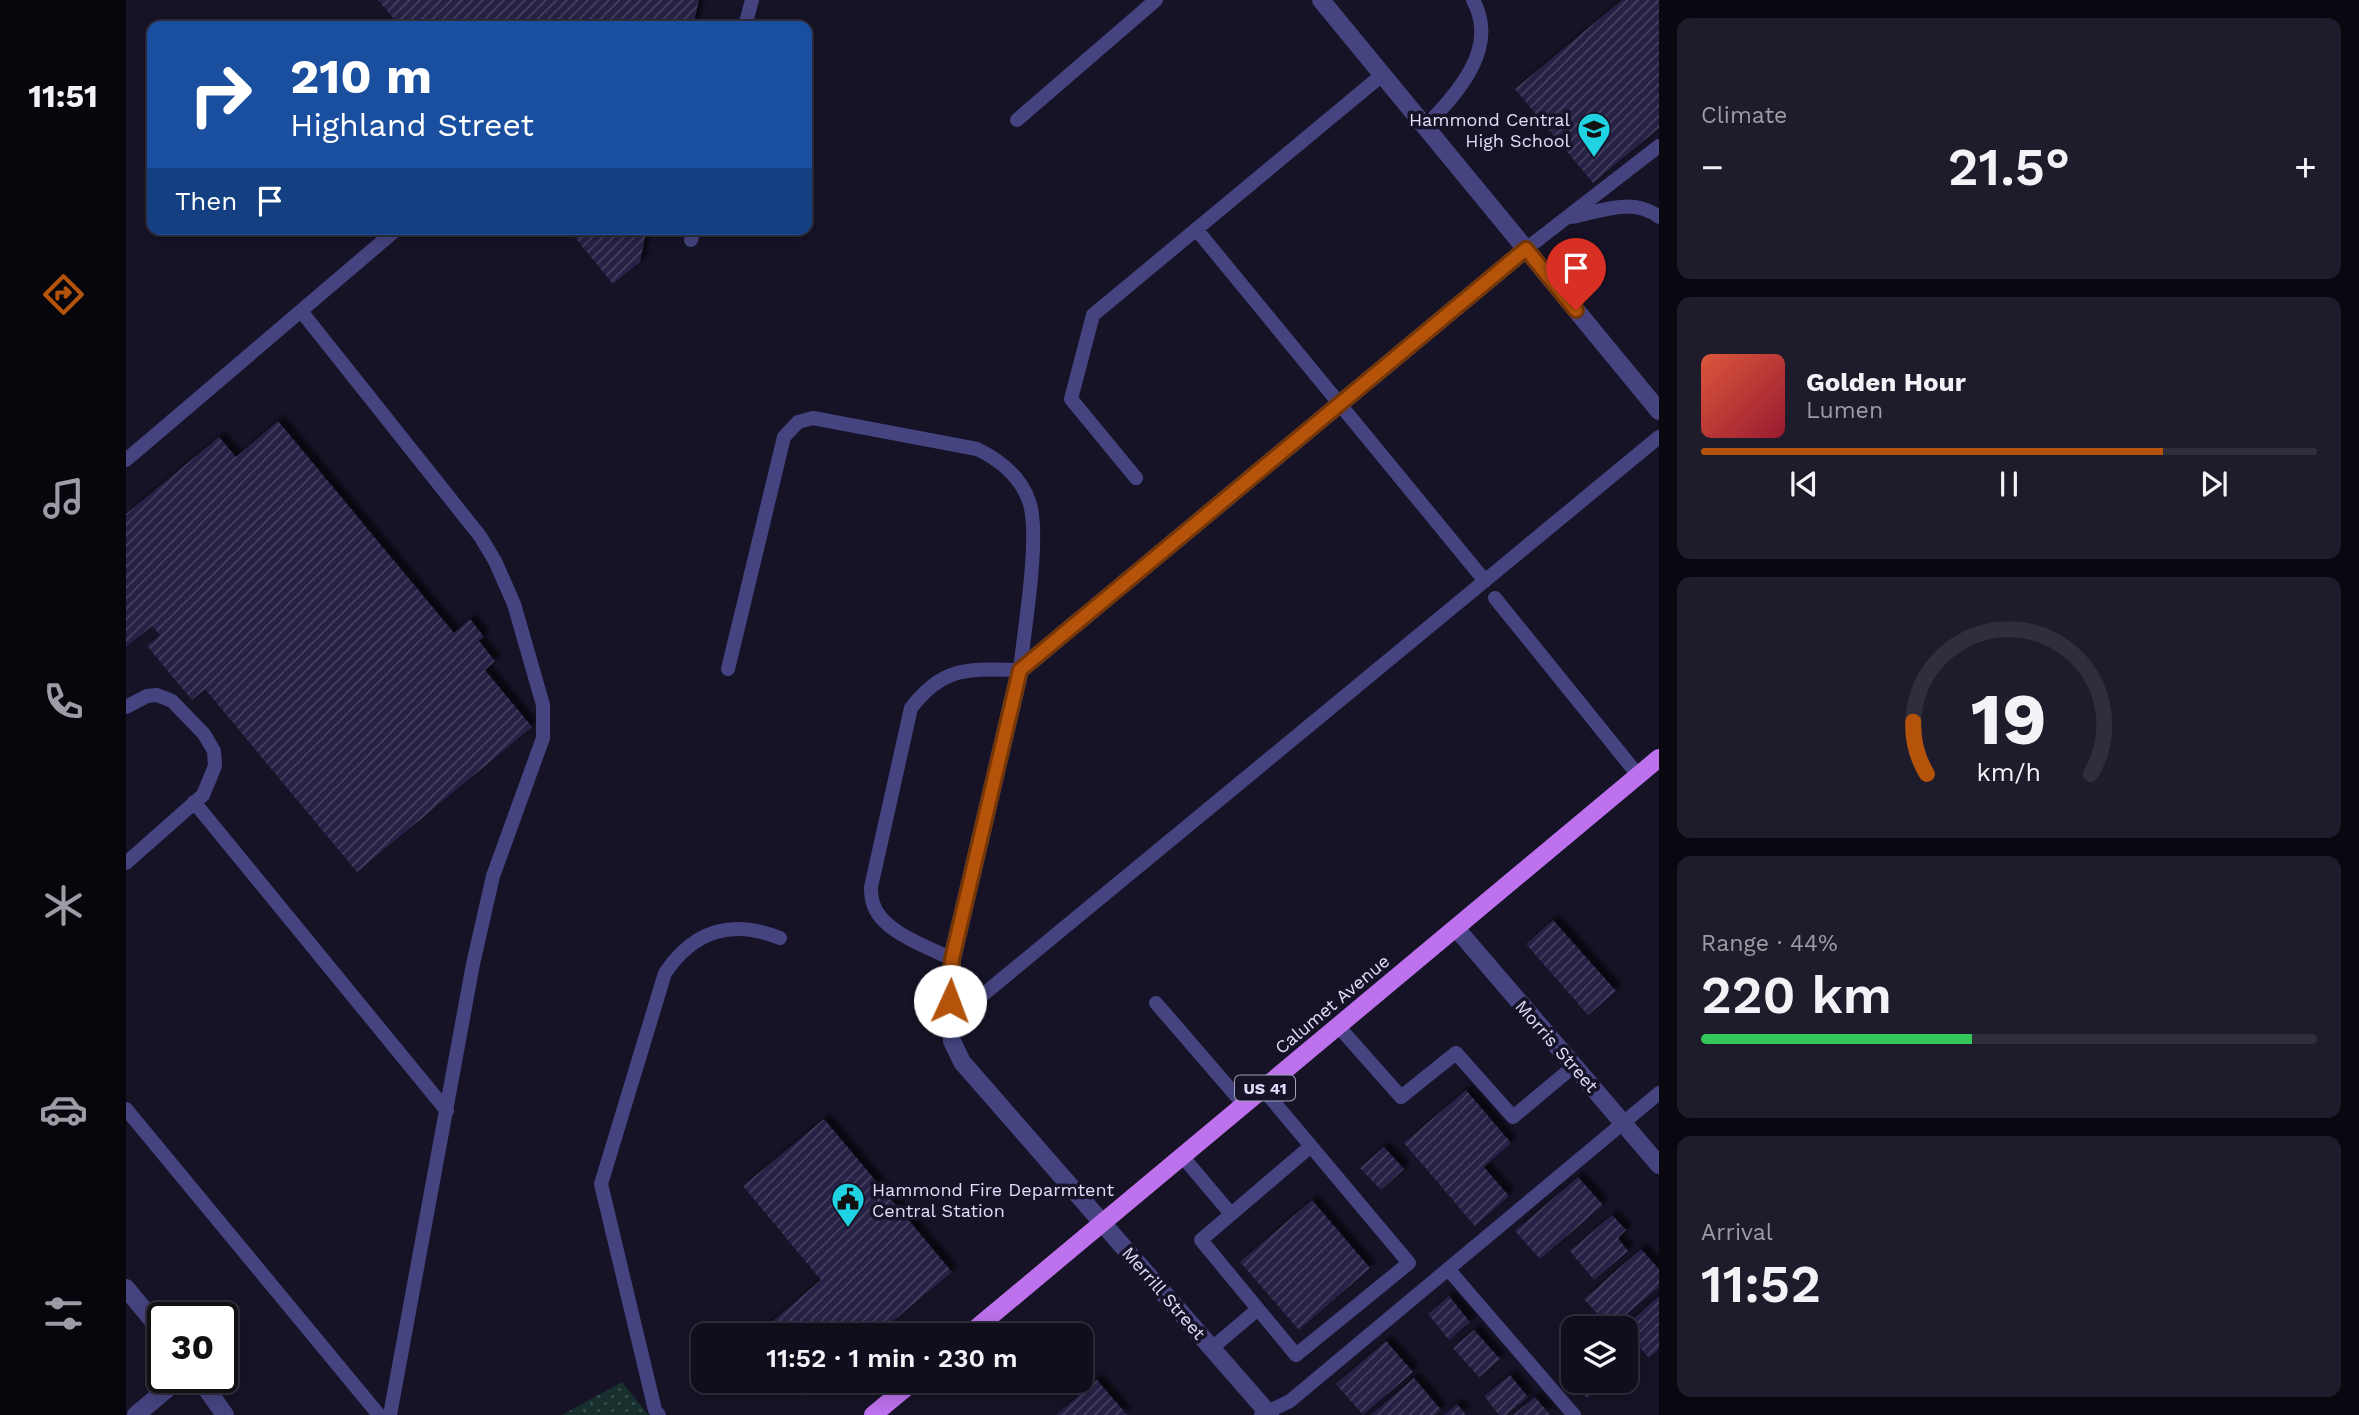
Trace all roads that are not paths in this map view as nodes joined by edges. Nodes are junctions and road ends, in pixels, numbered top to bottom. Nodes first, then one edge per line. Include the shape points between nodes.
1 (752, 0) edge
2 (1156, 0) edge
3 (1321, 0) edge
4 (1473, 0) edge
5 (746, 21) edge
6 (1382, 75) junction
7 (1017, 120) dead end
8 (1425, 127) junction
9 (1659, 146) edge
10 (1659, 217) edge
11 (1568, 218) junction
12 (1196, 229) junction
13 (390, 235) edge
14 (1526, 249) junction
15 (301, 311) junction
16 (1340, 404) junction
17 (1659, 411) edge
18 (1659, 437) edge
19 (126, 460) edge
20 (1136, 478) dead end
21 (1485, 581) junction
22 (1495, 598) dead end
23 (729, 670) dead end
24 (1020, 670) junction
25 (126, 707) edge
26 (1659, 758) edge
27 (1639, 775) junction
28 (194, 802) junction
29 (126, 863) edge
30 (1456, 928) junction
31 (780, 938) dead end
32 (952, 959) junction
33 (1156, 1003) dead end
34 (950, 1022) junction
35 (1338, 1026) junction
36 (1574, 1066) junction
37 (1263, 1089) junction
38 (1659, 1093) edge
39 (1244, 1105) junction
40 (126, 1109) edge
41 (447, 1111) junction
42 (1623, 1123) junction
43 (1311, 1146) junction
44 (1182, 1156) junction
45 (1659, 1164) edge
46 (1231, 1214) junction
47 (1103, 1222) junction
48 (1448, 1269) junction
49 (126, 1288) edge
50 (1258, 1309) junction
51 (147, 1314) edge
52 (982, 1323) edge
53 (1212, 1348) junction
54 (162, 1393) edge
55 (209, 1393) edge
56 (900, 1393) edge
57 (1266, 1414) edge
58 (136, 1415) edge
59 (225, 1415) edge
60 (379, 1415) edge
61 (390, 1415) edge
62 (659, 1415) edge
63 (873, 1415) edge
64 (1574, 1415) edge

1 - 5 lane
2 - 7 lane
3 - 6 street
4 - 8 lane via 1481,31 1476,63 1458,92
6 - 8 street
6 - 12 lane
8 - 14 street
9 - 11 lane
10 - 11 lane via 1645,208 1625,205
11 - 14 lane
12 - 16 lane
12 - 20 lane via 1093,315 1071,398
13 - 15 lane
14 - 16 street
14 - 17 street
15 - 19 lane
15 - 41 lane via 480,536 514,604 543,705 542,738 493,876 472,964
16 - 21 lane
16 - 24 street
18 - 21 lane
21 - 34 lane
22 - 27 lane
23 - 24 lane via 784,436 797,422 813,418 977,449 999,459 1018,480 1030,502 1034,537
24 - 32 street
24 - 32 lane via 969,669 943,677 911,708 871,887 873,905 896,932
25 - 28 lane via 157,695 172,701 204,734 214,751 215,766 203,795
26 - 27 main road, Calumet Avenue / US 41
27 - 30 main road, Calumet Avenue / US 41
28 - 29 lane
28 - 41 lane
30 - 35 main road, Calumet Avenue / US 41
30 - 36 street, Morris Street
31 - 62 lane via 741,929 717,931 695,940 677,955 665,973 601,1184
32 - 34 street
33 - 39 lane
34 - 47 street, Merrill Street via 952,1041 962,1062
35 - 36 lane via 1401,1097 1456,1053 1513,1117
35 - 37 main road, Calumet Avenue / US 41
36 - 42 street, Morris Street
37 - 39 main road, Calumet Avenue / US 41
37 - 43 lane
38 - 42 lane
39 - 44 main road, Calumet Avenue / US 41
40 - 60 lane
41 - 61 lane
42 - 45 street, Morris Street
42 - 48 lane
43 - 46 lane
43 - 50 lane via 1409,1263 1296,1355
44 - 46 lane
44 - 47 main road, Calumet Avenue / US 41
46 - 50 lane via 1200,1240
47 - 52 main road, Calumet Avenue / US 41
47 - 53 street, Merrill Street
48 - 57 lane via 1290,1401
48 - 64 lane
49 - 51 street
50 - 53 lane
53 - 57 street, Merrill Street
54 - 58 street
55 - 59 street
56 - 63 main road

